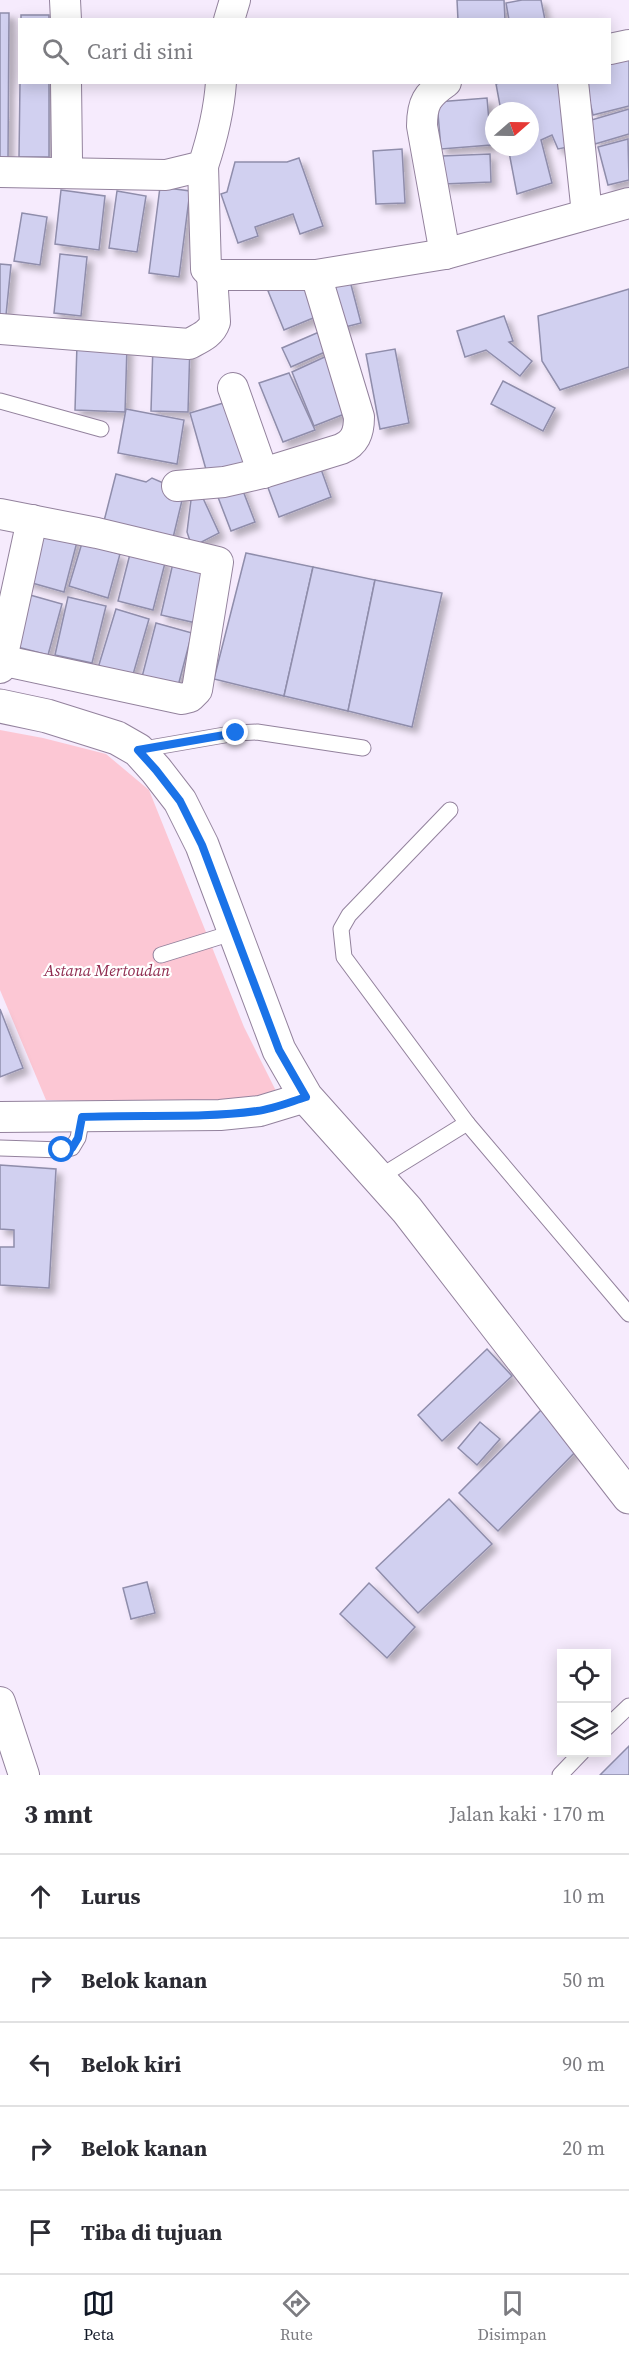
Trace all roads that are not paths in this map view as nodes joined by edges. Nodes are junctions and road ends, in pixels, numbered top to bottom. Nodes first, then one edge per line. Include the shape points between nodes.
1 (65, 0) edge
2 (235, 0) edge
3 (66, 18) edge
4 (230, 18) edge
5 (629, 45) edge
6 (611, 48) edge
7 (66, 84) edge
8 (220, 84) edge
9 (444, 84) edge
10 (573, 84) edge
11 (67, 160) dead end
12 (202, 166) junction
13 (0, 172) edge
14 (629, 203) edge
15 (586, 214) junction
16 (445, 254) junction
17 (212, 275) junction
18 (316, 275) junction
19 (0, 328) edge
20 (233, 388) dead end
21 (0, 401) edge
22 (100, 429) dead end
23 (263, 473) junction
24 (177, 486) dead end
25 (0, 514) edge
26 (32, 520) junction
27 (0, 663) edge
28 (0, 706) edge
29 (363, 748) dead end
30 (138, 750) junction
31 (450, 810) dead end
32 (235, 932) junction
33 (161, 955) dead end
34 (306, 1097) junction
35 (0, 1117) edge
36 (82, 1117) junction
37 (467, 1123) junction
38 (0, 1148) edge
39 (378, 1178) junction
40 (629, 1314) edge
41 (629, 1497) edge
42 (0, 1702) edge
43 (629, 1706) edge
44 (611, 1723) edge
45 (577, 1757) edge
46 (24, 1775) edge
47 (560, 1775) edge

1 - 3 street
2 - 4 street
5 - 6 street
7 - 11 street
8 - 12 street via 213,135
9 - 16 street via 426,100 422,126
10 - 15 street
12 - 13 street via 166,175
12 - 17 street via 206,269
14 - 15 street
15 - 16 street
16 - 18 street
17 - 18 street
17 - 19 street via 215,322 207,334 189,344
18 - 23 street via 359,417 359,429 350,445
20 - 23 street
21 - 22 lane
23 - 24 street via 224,482
25 - 26 street
26 - 27 street
26 - 27 street via 218,562 197,690 182,699
28 - 30 street via 117,738
29 - 30 lane via 257,732
30 - 32 street via 180,801 202,845
31 - 37 lane via 349,915 341,929 344,957
32 - 33 lane
32 - 34 street via 279,1050
34 - 36 street via 260,1111 220,1115
34 - 39 street
35 - 36 street
36 - 38 lane via 72,1148
37 - 39 lane
37 - 40 lane
39 - 41 street via 407,1210
42 - 46 street
43 - 44 lane
45 - 47 lane

